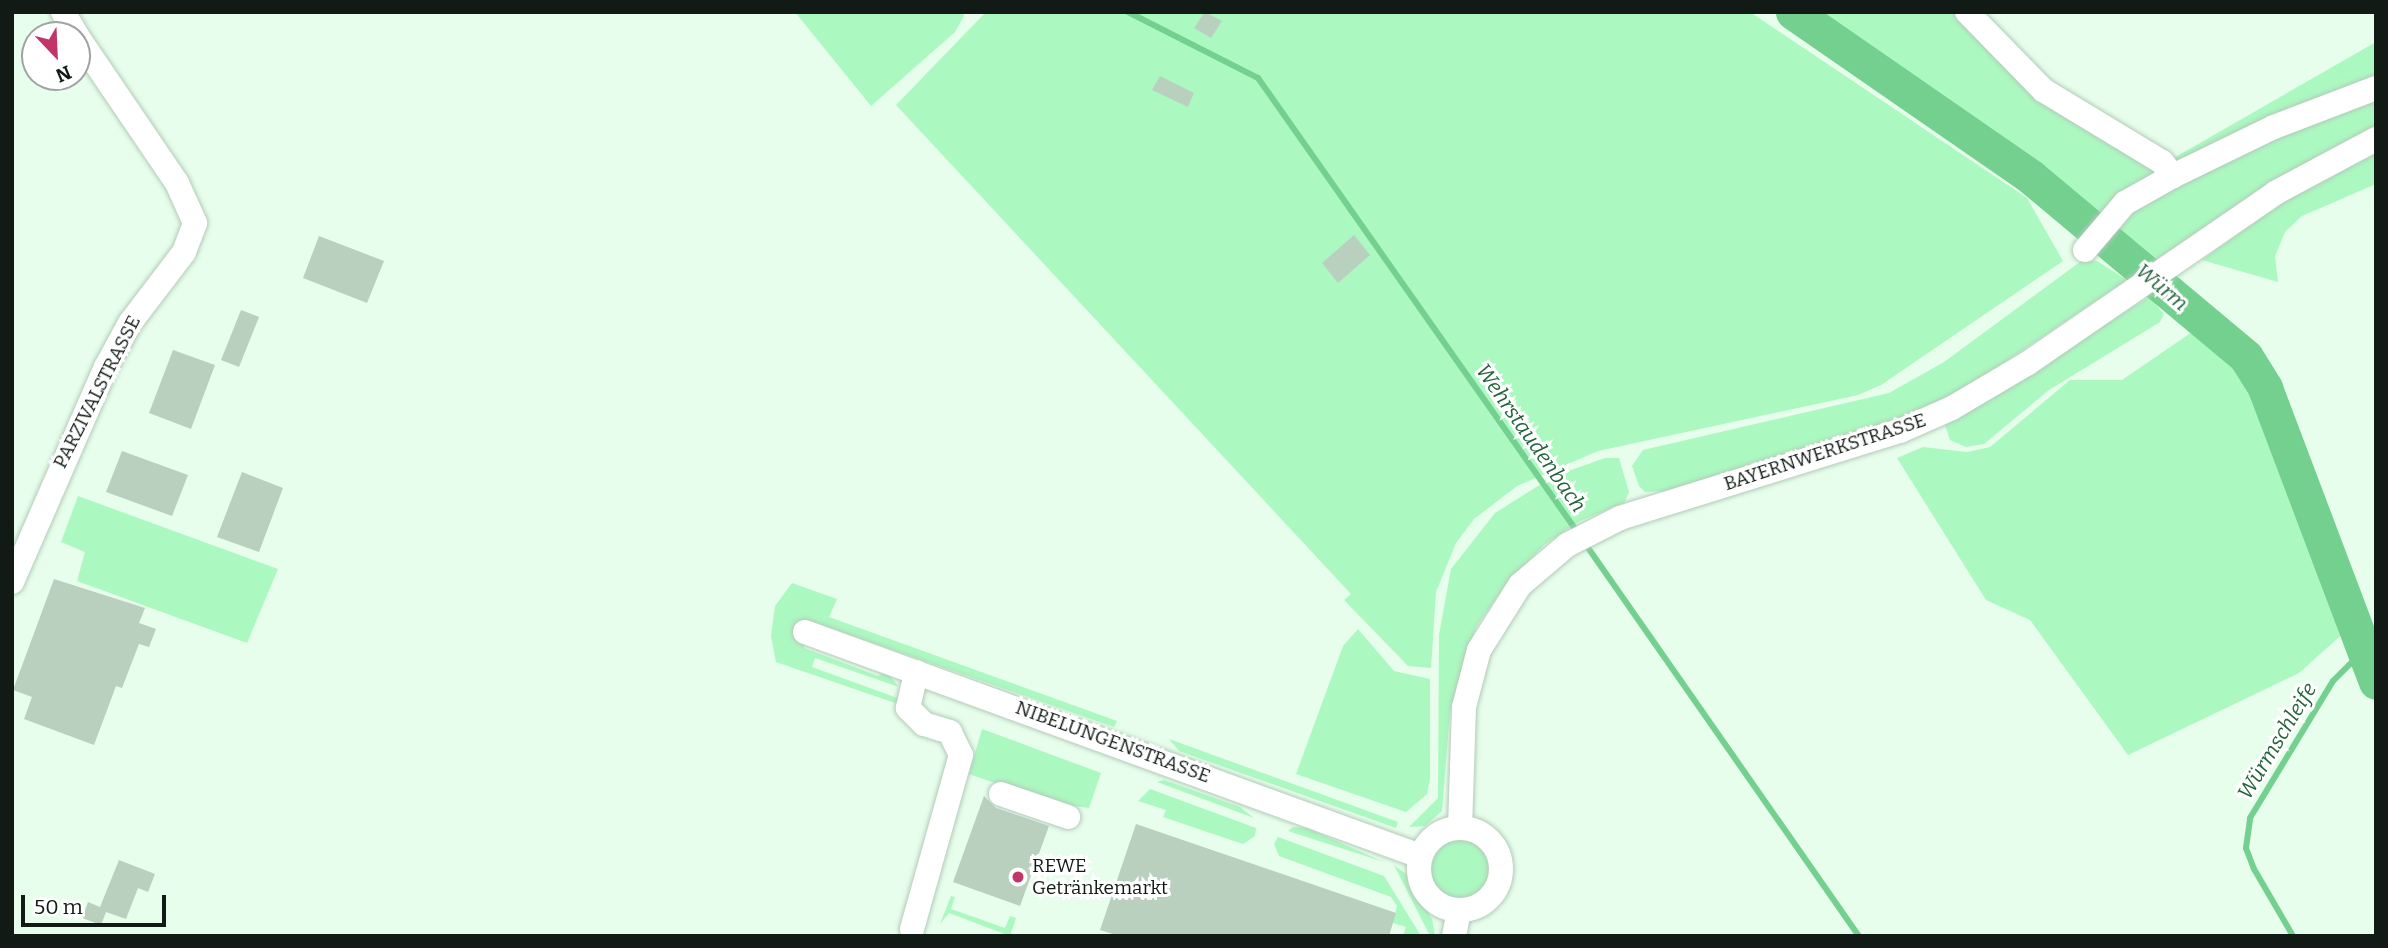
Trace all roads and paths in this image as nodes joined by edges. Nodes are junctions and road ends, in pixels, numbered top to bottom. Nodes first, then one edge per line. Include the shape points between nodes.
1 (1967, 12) edge
2 (91, 56) edge
3 (2376, 89) edge
4 (2376, 139) edge
5 (2173, 176) junction
6 (2089, 245) dead end
7 (12, 582) edge
8 (805, 632) dead end
9 (916, 672) junction
10 (1001, 794) dead end
11 (1068, 817) dead end
12 (1460, 828) junction
13 (1420, 856) junction
14 (1459, 911) junction
15 (912, 929) dead end
16 (1454, 936) edge

1 - 5 street via 2043,90 2162,162
2 - 7 street, PARZIVALSTRASSE via 177,183 195,223 184,252 130,323 106,367
3 - 5 street via 2274,127
4 - 12 street, BAYERNWERKSTRASSE via 2287,186 1981,392 1918,424 1599,527 1567,545 1520,584 1479,650 1464,707
5 - 6 street via 2108,219
8 - 9 street, NIBELUNGENSTRASSE
9 - 13 street, NIBELUNGENSTRASSE
9 - 15 street via 908,708 924,724 950,732 961,755
10 - 11 street
12 - 13 street via 1432,838
12 - 14 street via 1492,842 1501,867 1500,880 1485,902
13 - 14 street via 1424,890 1445,908
14 - 16 street

